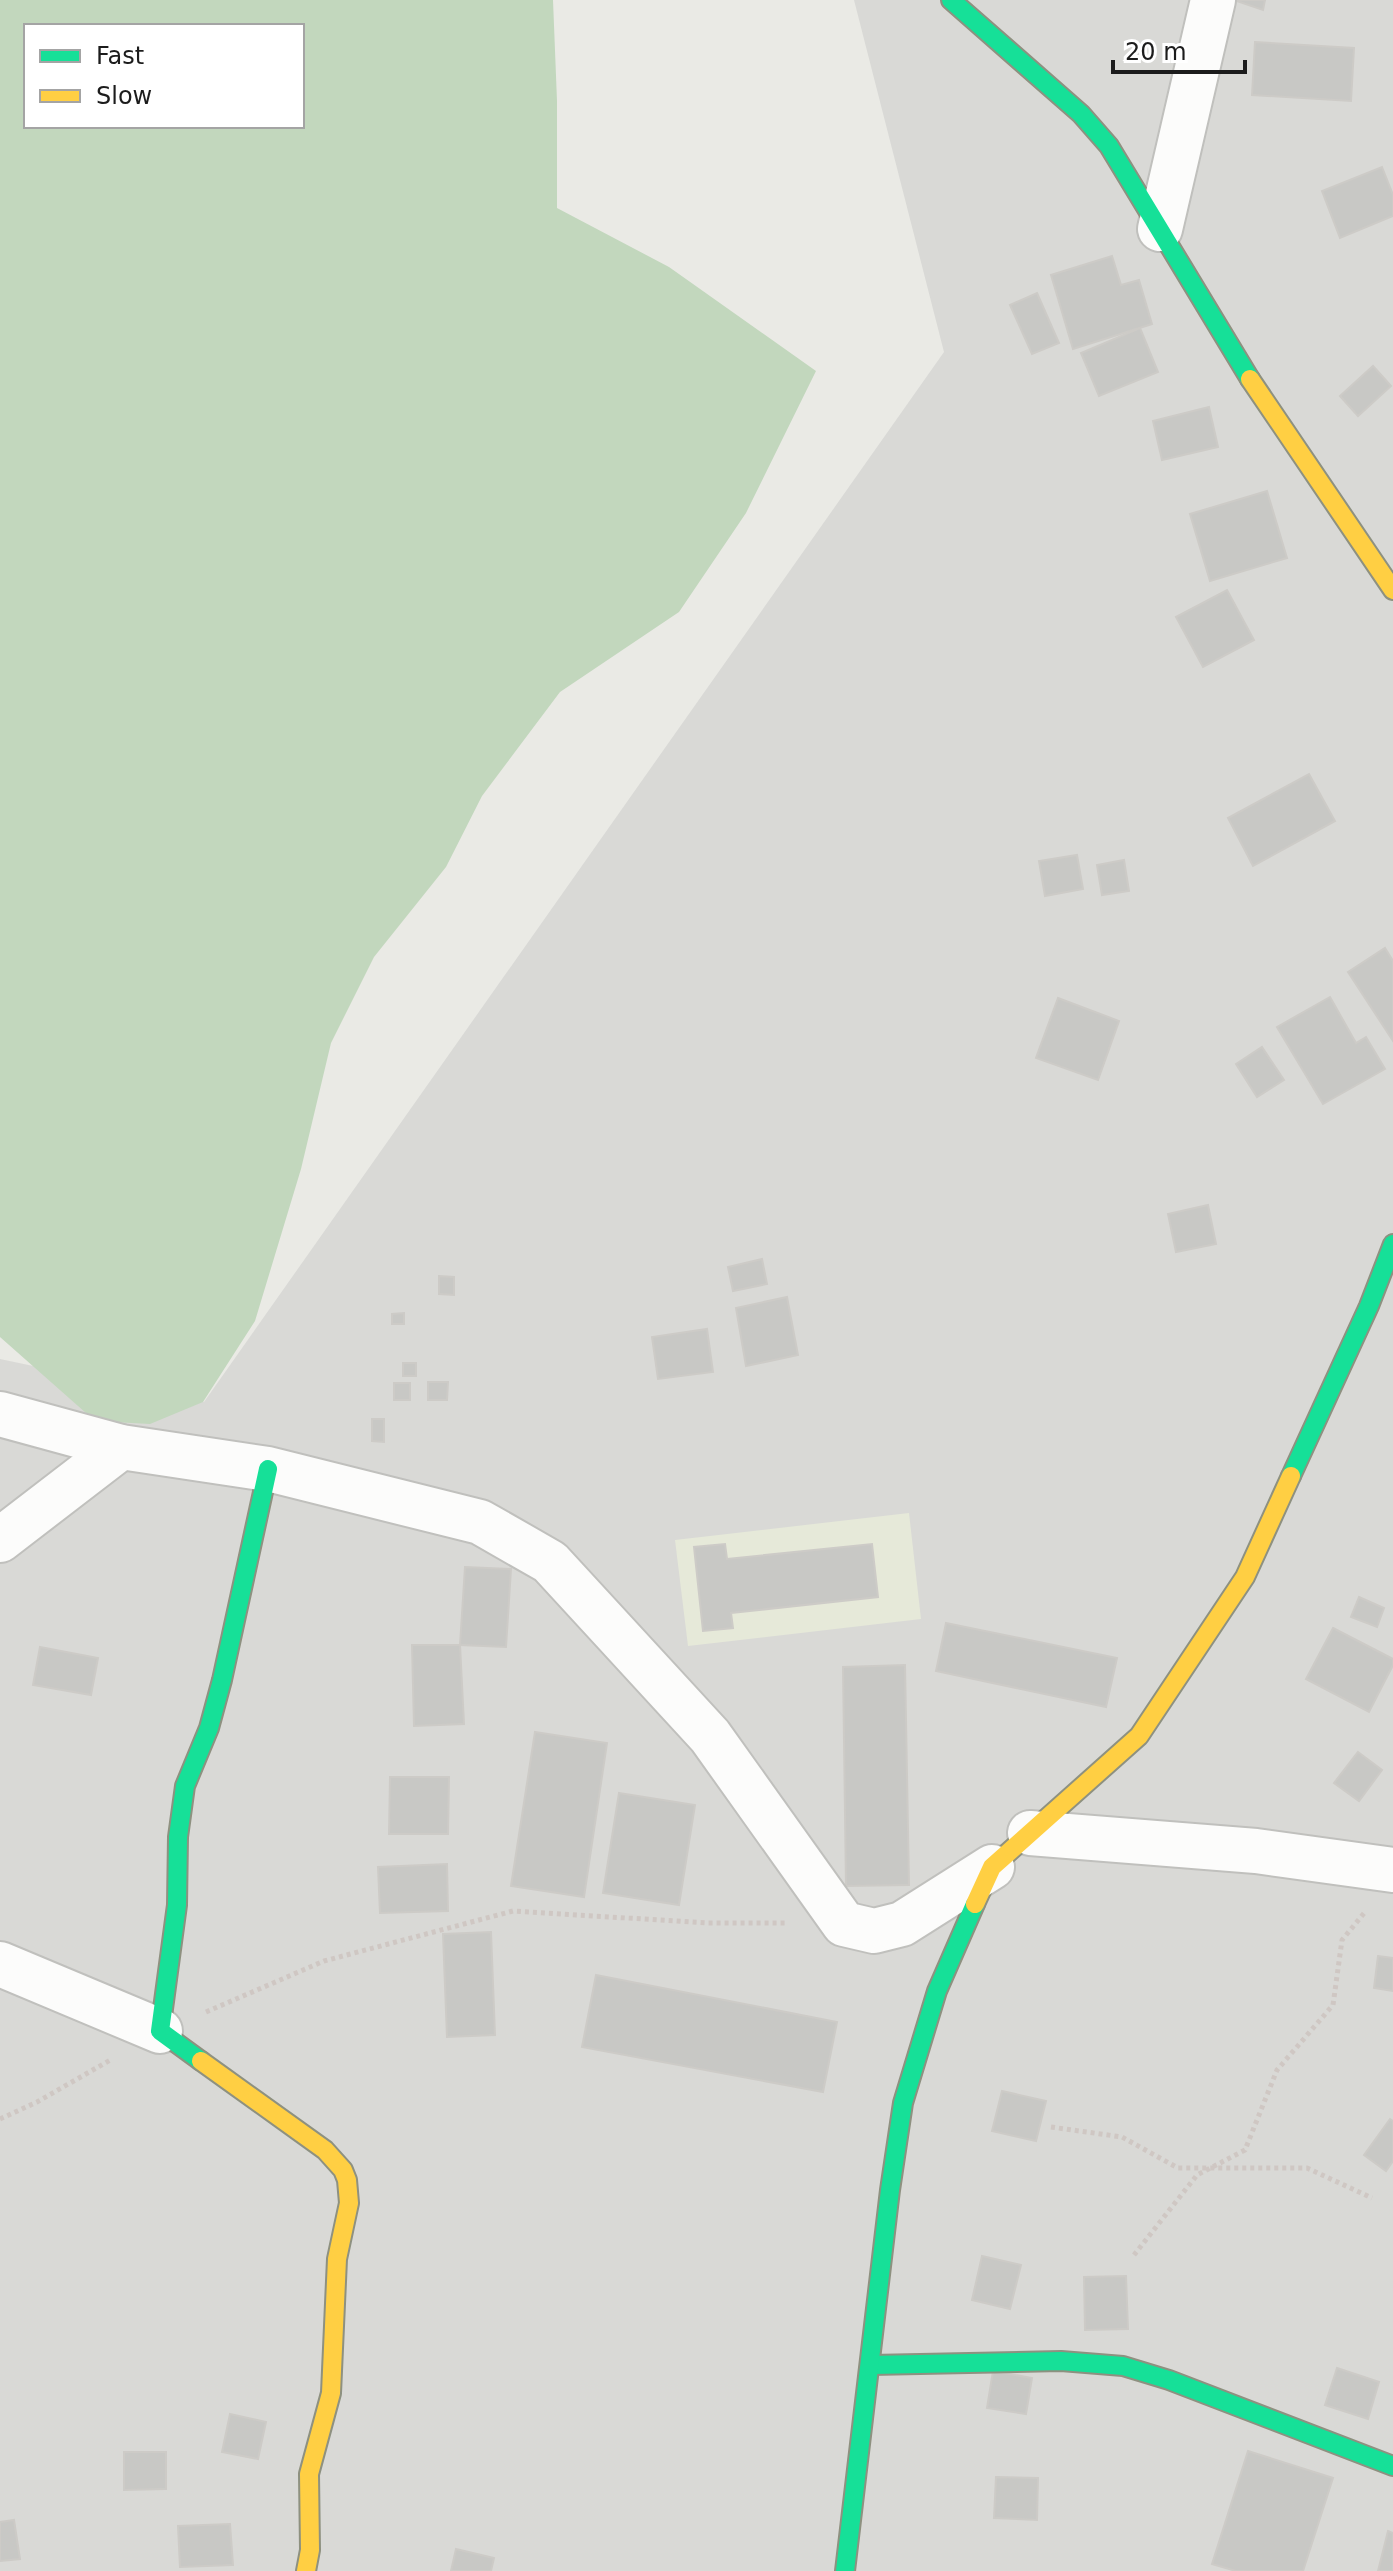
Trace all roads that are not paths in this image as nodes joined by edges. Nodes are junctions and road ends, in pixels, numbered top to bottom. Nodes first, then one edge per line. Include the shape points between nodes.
1 (951, 0) edge
2 (1213, 0) edge
3 (1160, 229) junction
4 (1393, 590) edge
5 (1393, 1244) edge
6 (0, 1414) edge
7 (121, 1447) junction
8 (268, 1469) junction
9 (0, 1540) edge
10 (1030, 1833) junction
11 (992, 1867) junction
12 (1393, 1870) edge
13 (0, 1964) edge
14 (160, 2031) junction
15 (871, 2365) junction
16 (1393, 2466) edge
17 (306, 2571) edge
18 (845, 2571) edge

1 - 3 street via 1081,114 1109,146
2 - 3 street
3 - 4 street via 1268,409
5 - 10 street via 1245,1577 1139,1736
6 - 7 street
7 - 8 street
7 - 9 street
8 - 11 street via 480,1522 550,1562 710,1736 844,1924 874,1931 902,1924
8 - 14 street via 222,1680 185,1786 174,1934
10 - 11 street
10 - 12 street via 1256,1851
11 - 15 street via 937,1991 903,2103
13 - 14 street
14 - 17 street via 280,2114 335,2157 346,2174 349,2196 337,2257 334,2375 328,2414 311,2457 307,2490 312,2537
15 - 16 street via 1061,2361 1123,2366
15 - 18 street

